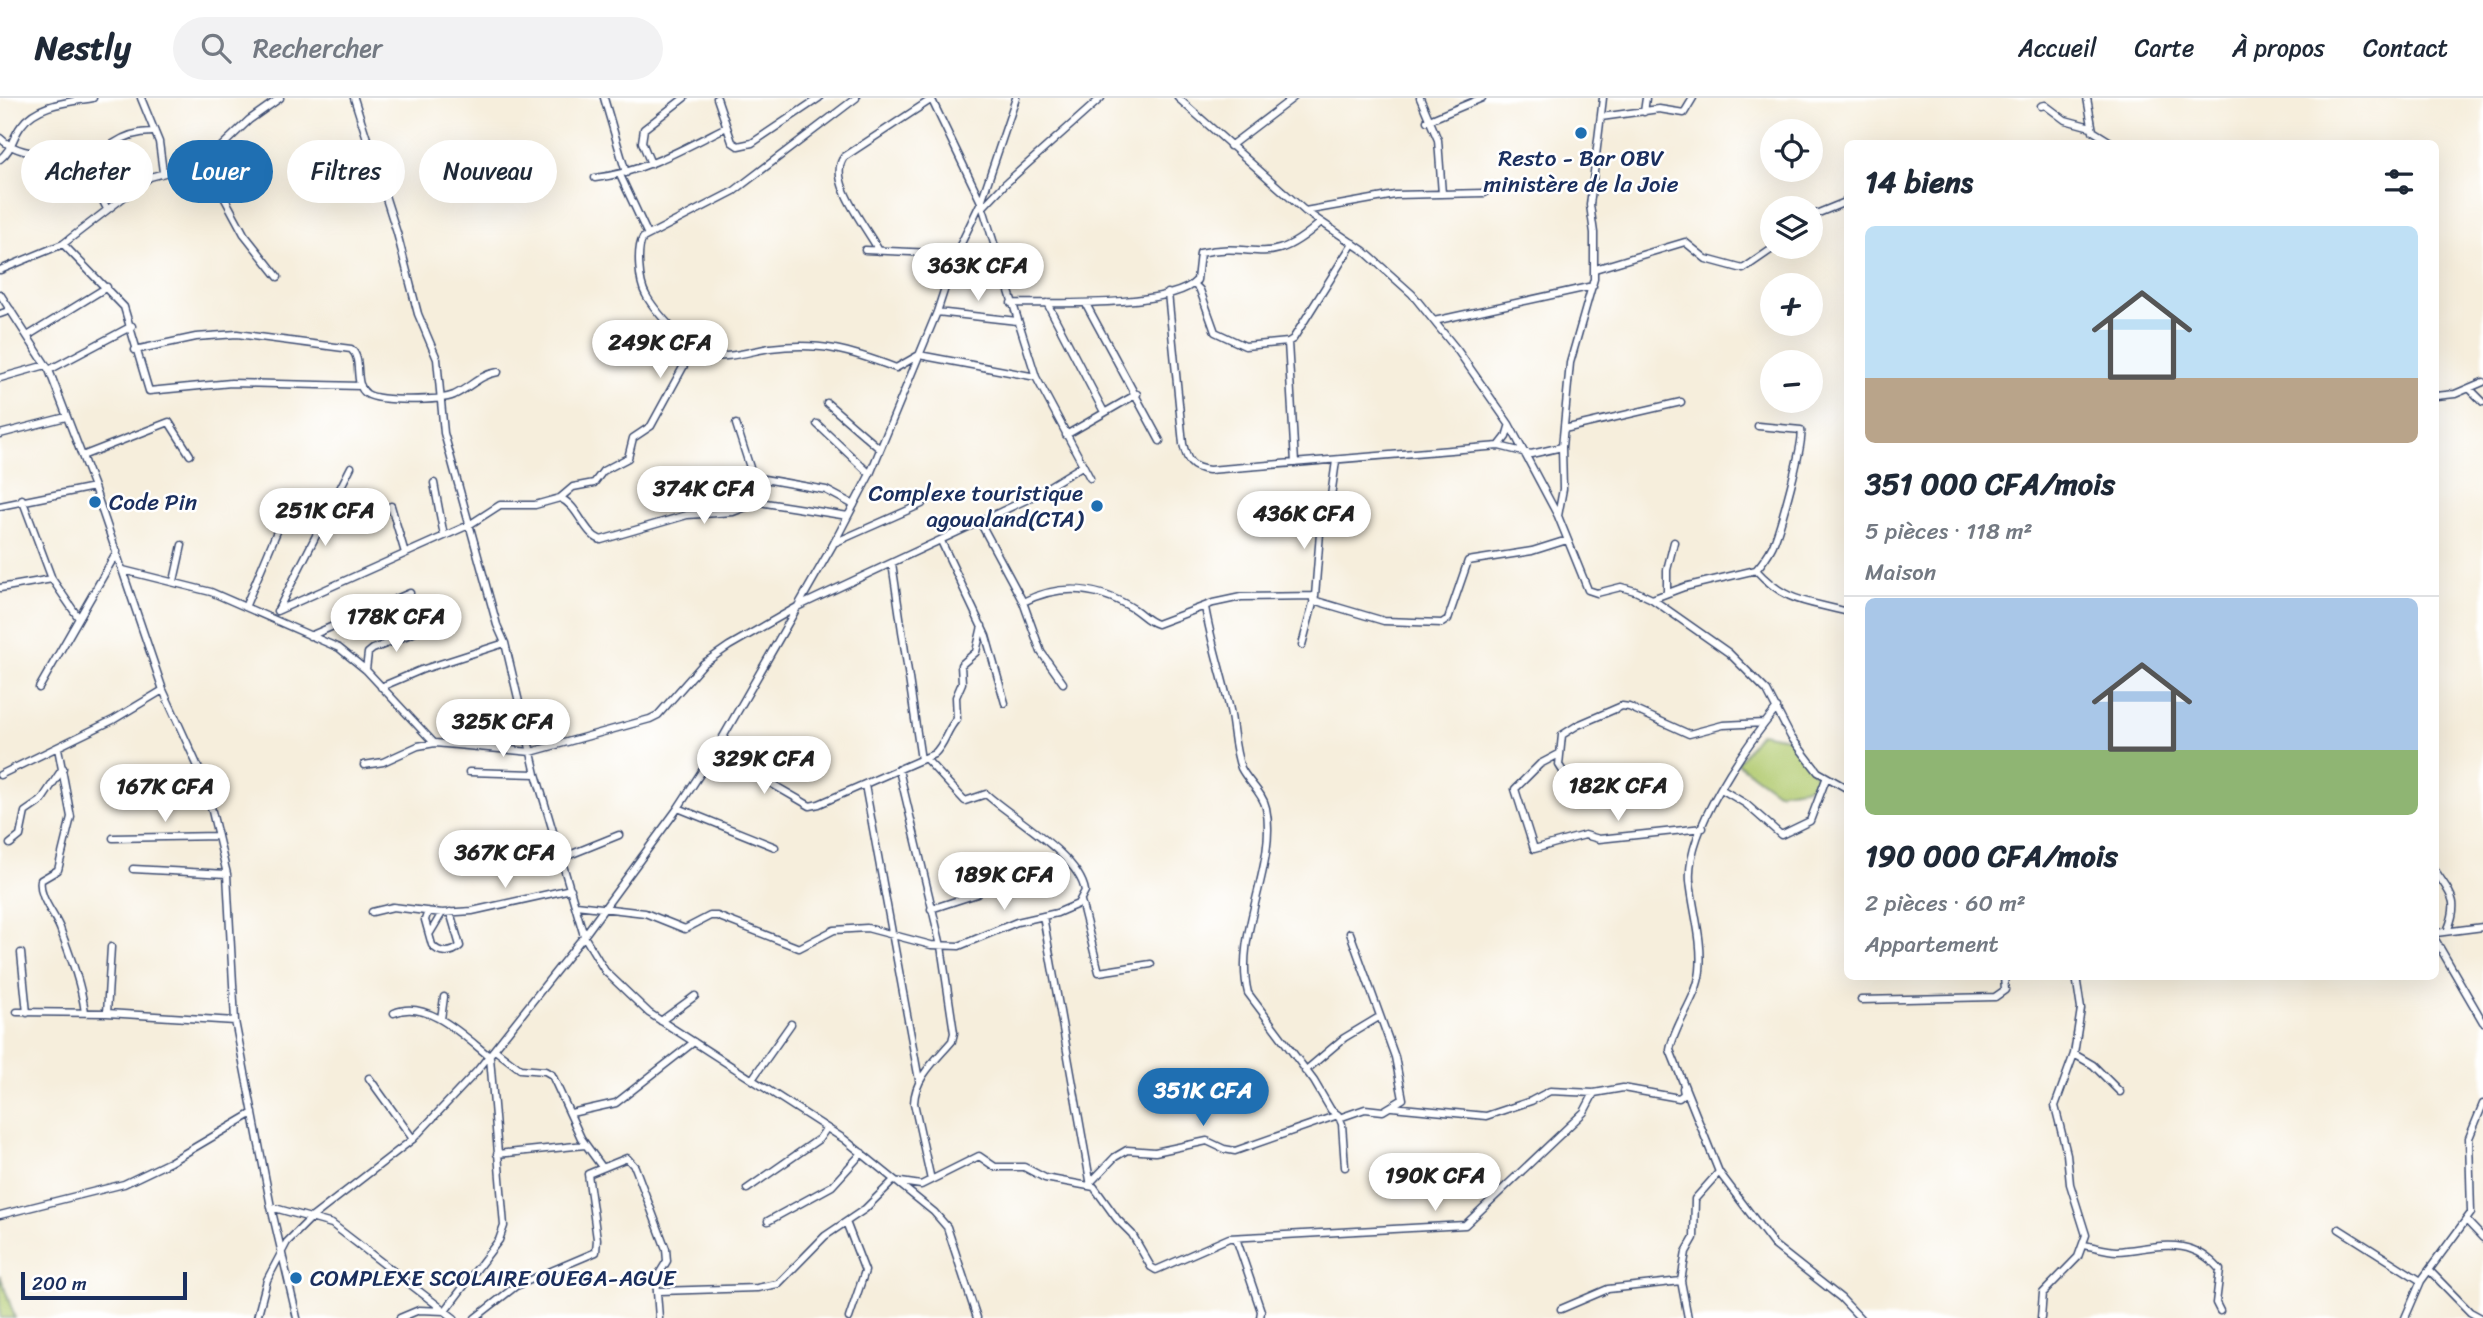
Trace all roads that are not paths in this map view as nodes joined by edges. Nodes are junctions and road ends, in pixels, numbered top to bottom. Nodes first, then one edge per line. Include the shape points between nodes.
1 (93, 98) edge
2 (141, 98) edge
3 (280, 98) edge
4 (354, 98) edge
5 (604, 98) edge
6 (684, 98) edge
7 (717, 98) edge
8 (819, 98) edge
9 (856, 98) edge
10 (932, 98) edge
11 (1016, 98) edge
12 (1101, 98) edge
13 (1178, 98) edge
14 (1293, 98) edge
15 (1420, 98) edge
16 (1482, 98) edge
17 (1603, 98) edge
18 (1646, 98) edge
19 (1693, 98) edge
20 (2087, 98) edge
21 (2041, 106) dead end
22 (1644, 112) junction
23 (1601, 117) junction
24 (1427, 121) junction
25 (726, 127) junction
26 (2091, 127) junction
27 (155, 132) junction
28 (0, 138) edge
29 (121, 140) edge
30 (228, 140) edge
31 (2106, 140) edge
32 (1230, 146) junction
33 (11, 148) junction
34 (21, 149) edge
35 (0, 159) edge
36 (650, 164) junction
37 (167, 171) edge
38 (163, 172) junction
39 (623, 174) junction
40 (595, 178) dead end
41 (1485, 192) dead end
42 (1442, 194) junction
43 (104, 203) edge
44 (227, 203) edge
45 (1844, 203) edge
46 (982, 205) junction
47 (107, 209) junction
48 (1305, 211) junction
49 (1823, 211) edge
50 (1321, 222) junction
51 (648, 235) junction
52 (1353, 243) junction
53 (63, 244) junction
54 (865, 250) dead end
55 (879, 251) junction
56 (956, 254) junction
57 (1760, 257) edge
58 (1595, 269) junction
59 (0, 270) edge
60 (278, 277) dead end
61 (1194, 284) junction
62 (1593, 286) junction
63 (107, 287) junction
64 (1168, 293) junction
65 (0, 294) edge
66 (1012, 303) junction
67 (1047, 303) junction
68 (1086, 303) junction
69 (11, 310) junction
70 (937, 312) junction
71 (0, 314) edge
72 (1017, 321) junction
73 (1434, 321) junction
74 (131, 326) junction
75 (29, 335) junction
76 (1288, 342) junction
77 (693, 349) junction
78 (135, 350) junction
79 (919, 355) junction
80 (48, 368) junction
81 (498, 372) dead end
82 (1036, 377) junction
83 (0, 378) edge
84 (2483, 382) edge
85 (361, 386) junction
86 (2470, 389) junction
87 (1137, 394) junction
88 (2439, 396) edge
89 (440, 399) junction
90 (1681, 402) dead end
91 (2483, 402) edge
92 (827, 403) dead end
93 (1104, 412) junction
94 (66, 417) junction
95 (736, 424) dead end
96 (817, 424) dead end
97 (1509, 424) junction
98 (1758, 426) dead end
99 (1564, 429) junction
100 (0, 434) edge
101 (1066, 435) junction
102 (1160, 441) dead end
103 (1499, 446) junction
104 (1562, 447) junction
105 (880, 449) junction
106 (1526, 454) junction
107 (190, 455) dead end
108 (82, 456) junction
109 (1336, 461) junction
110 (1295, 463) junction
111 (1082, 466) junction
112 (351, 467) dead end
113 (870, 474) junction
114 (1090, 478) dead end
115 (434, 482) dead end
116 (94, 487) junction
117 (291, 498) dead end
118 (560, 498) junction
119 (22, 499) junction
120 (922, 504) dead end
121 (854, 505) junction
122 (0, 506) edge
123 (391, 506) dead end
124 (848, 516) junction
125 (1558, 516) junction
126 (980, 522) junction
127 (469, 526) junction
128 (444, 536) junction
129 (1567, 540) junction
130 (942, 541) junction
131 (1674, 542) dead end
132 (834, 543) junction
133 (182, 545) dead end
134 (117, 552) junction
135 (405, 553) junction
136 (892, 563) junction
137 (123, 570) junction
138 (1756, 570) junction
139 (52, 579) junction
140 (174, 581) junction
141 (0, 587) edge
142 (1667, 592) junction
143 (410, 593) dead end
144 (1314, 598) junction
145 (1652, 598) junction
146 (1023, 602) junction
147 (246, 605) junction
148 (797, 607) junction
149 (1205, 607) junction
150 (1844, 611) edge
151 (276, 615) junction
152 (78, 617) junction
153 (982, 626) junction
154 (418, 631) dead end
155 (310, 636) junction
156 (505, 643) junction
157 (1302, 645) dead end
158 (366, 670) junction
159 (1063, 683) dead end
160 (381, 687) junction
161 (39, 688) dead end
162 (163, 690) junction
163 (1005, 703) dead end
164 (1777, 708) junction
165 (1764, 723) junction
166 (435, 743) junction
167 (58, 748) junction
168 (715, 751) junction
169 (531, 752) junction
170 (1559, 754) junction
171 (923, 759) junction
172 (364, 765) dead end
173 (63, 768) junction
174 (899, 770) junction
175 (469, 772) dead end
176 (536, 774) junction
177 (0, 775) edge
178 (1826, 779) junction
179 (866, 785) junction
180 (1844, 787) edge
181 (1721, 789) junction
182 (1580, 798) dead end
183 (678, 808) junction
184 (1703, 828) junction
185 (619, 835) dead end
186 (218, 836) junction
187 (113, 838) dead end
188 (10, 844) dead end
189 (775, 847) dead end
190 (562, 859) junction
191 (134, 869) dead end
192 (525, 869) dead end
193 (227, 874) junction
194 (2439, 877) edge
195 (571, 889) junction
196 (977, 894) dead end
197 (1081, 901) junction
198 (576, 905) junction
199 (605, 907) junction
200 (931, 909) junction
201 (428, 911) junction
202 (372, 912) dead end
203 (450, 912) junction
204 (442, 913) junction
205 (1043, 916) junction
206 (2483, 927) edge
207 (2448, 929) junction
208 (2439, 932) edge
209 (430, 933) junction
210 (1350, 933) dead end
211 (584, 936) junction
212 (895, 936) junction
213 (2439, 946) edge
214 (111, 947) dead end
215 (941, 947) junction
216 (21, 953) dead end
217 (1152, 964) dead end
218 (2004, 980) edge
219 (2077, 980) edge
220 (695, 996) dead end
221 (444, 997) dead end
222 (1861, 1000) dead end
223 (17, 1012) dead end
224 (85, 1012) junction
225 (27, 1013) junction
226 (107, 1013) junction
227 (394, 1013) dead end
228 (1380, 1017) junction
229 (441, 1019) junction
230 (235, 1021) junction
231 (661, 1021) junction
232 (2483, 1022) edge
233 (791, 1024) dead end
234 (694, 1042) junction
235 (495, 1050) junction
236 (2074, 1055) junction
237 (489, 1057) junction
238 (1305, 1071) junction
239 (369, 1077) dead end
240 (753, 1078) junction
241 (919, 1080) junction
242 (1683, 1087) junction
243 (2120, 1092) dead end
244 (1594, 1093) junction
245 (2483, 1104) edge
246 (1391, 1107) junction
247 (253, 1113) junction
248 (570, 1113) junction
249 (1338, 1116) junction
250 (827, 1129) junction
251 (413, 1139) junction
252 (585, 1145) junction
253 (862, 1153) junction
254 (497, 1154) junction
255 (602, 1167) junction
256 (1345, 1167) dead end
257 (1719, 1172) junction
258 (931, 1180) junction
259 (892, 1181) junction
260 (1090, 1184) junction
261 (747, 1189) dead end
262 (271, 1207) junction
263 (0, 1215) edge
264 (312, 1218) junction
265 (2467, 1220) junction
266 (768, 1221) dead end
267 (846, 1222) junction
268 (2339, 1229) dead end
269 (1236, 1238) junction
270 (2483, 1238) edge
271 (2084, 1245) junction
272 (282, 1250) junction
273 (2429, 1270) junction
274 (1681, 1281) junction
275 (2421, 1281) junction
276 (659, 1291) junction
277 (1561, 1309) dead end
278 (445, 1311) junction
279 (2220, 1311) dead end
280 (257, 1318) edge
281 (297, 1318) edge
282 (400, 1318) edge
283 (454, 1318) edge
284 (475, 1318) edge
285 (659, 1318) edge
286 (849, 1318) edge
287 (977, 1318) edge
288 (1260, 1318) edge
289 (1688, 1318) edge
290 (1860, 1318) edge
291 (2041, 1318) edge
292 (2405, 1318) edge
293 (2481, 1318) edge

1 - 33 street via 59,103 27,119
2 - 27 street
3 - 30 street
4 - 89 street via 418,314 437,359
5 - 39 street
6 - 36 street via 644,129 642,142
7 - 25 street
8 - 25 street via 752,144 738,146
9 - 51 street via 734,191
10 - 46 street
10 - 55 street via 839,164 856,217
11 - 46 street
12 - 46 street
13 - 32 street
14 - 32 street
15 - 24 street
16 - 24 street
17 - 23 street
18 - 22 street
19 - 22 street via 1684,113
20 - 26 street
21 - 26 street via 2065,120
22 - 23 street
23 - 58 street via 1590,205
24 - 42 street via 1439,146
25 - 36 street
26 - 31 street
27 - 29 street
27 - 38 street
28 - 33 street
32 - 48 street
33 - 34 street
33 - 35 street
36 - 39 street
37 - 38 street
38 - 47 street via 141,182
39 - 40 street
39 - 51 street
41 - 42 street
42 - 48 street via 1395,195
43 - 47 street
44 - 60 street via 244,234
45 - 49 street
46 - 56 street
46 - 66 street
47 - 53 street
48 - 50 street
50 - 52 street
50 - 61 street via 1285,249 1200,253
51 - 77 street via 640,247 645,294
52 - 73 street via 1395,276
52 - 76 street
53 - 59 street
53 - 63 street
54 - 55 street
55 - 56 street
56 - 70 street
57 - 58 street via 1743,269 1706,259 1685,242
58 - 62 street
61 - 64 street
61 - 76 street via 1216,332 1245,346
62 - 73 street
62 - 99 street via 1570,363
63 - 74 street via 124,307
63 - 75 street
64 - 68 street
64 - 110 street via 1187,460 1196,468 1209,470
65 - 69 street
66 - 67 street
66 - 72 street
67 - 68 street
67 - 93 street
68 - 87 street
69 - 71 street
69 - 75 street
70 - 72 street
70 - 79 street
72 - 82 street
73 - 97 street
74 - 78 street
74 - 80 street
75 - 80 street
76 - 110 street
77 - 79 street via 713,356 835,347 896,368
77 - 118 street via 651,426 633,438 628,458 603,471 594,483 573,487
78 - 85 street via 145,388 153,393 231,383
78 - 85 street via 228,334 351,349 356,353
79 - 82 street
79 - 105 street
80 - 83 street
80 - 94 street
81 - 89 street
82 - 101 street
84 - 86 street
85 - 89 street via 371,395
86 - 88 street
86 - 91 street
87 - 93 street
87 - 102 street
89 - 127 street via 444,433
90 - 99 street
92 - 105 street
93 - 101 street
94 - 100 street
94 - 108 street
95 - 121 street via 753,477 826,490
96 - 113 street
97 - 103 street
97 - 106 street
98 - 138 street via 1803,433 1776,537
99 - 104 street
101 - 111 street
103 - 106 street
103 - 109 street
104 - 106 street
104 - 125 street
105 - 113 street
106 - 125 street
107 - 108 street via 169,422
108 - 116 street
109 - 110 street
109 - 144 street via 1320,533
111 - 114 street
111 - 126 street
112 - 151 street
113 - 121 street
115 - 128 street
116 - 119 street
116 - 134 street
117 - 147 street
118 - 124 street via 601,540 687,515 733,512 759,502
118 - 127 street via 532,505 500,505
119 - 122 street
119 - 139 street
120 - 132 street
121 - 124 street
123 - 135 street
124 - 132 street
125 - 129 street
126 - 130 street
126 - 146 street
127 - 128 street
127 - 156 street
128 - 135 street
129 - 144 street via 1468,561 1448,619 1442,623 1384,621
129 - 145 street via 1588,590 1597,593 1621,587
130 - 136 street
130 - 153 street
131 - 142 street
132 - 148 street
133 - 140 street
134 - 137 street
134 - 152 street
135 - 151 street
136 - 148 street
136 - 171 street
137 - 140 street
137 - 162 street
138 - 142 street
138 - 150 street via 1797,600
139 - 141 street
139 - 152 street
140 - 147 street
142 - 145 street
143 - 155 street
144 - 149 street via 1241,597
144 - 157 street
145 - 164 street via 1739,661
146 - 149 street via 1045,591 1088,590 1105,594 1157,624
146 - 159 street via 1041,652
147 - 151 street
148 - 168 street
148 - 169 street via 703,664 658,715 621,730
149 - 238 street via 1241,767 1266,807 1265,856 1245,981 1248,993
151 - 155 street
152 - 161 street
153 - 163 street
153 - 171 street via 976,652 961,665 957,719 948,729 944,745
154 - 158 street via 373,649
155 - 158 street via 338,648
156 - 160 street
156 - 169 street
158 - 160 street
160 - 166 street
162 - 167 street
162 - 186 street via 205,782
164 - 165 street
164 - 178 street via 1797,745
165 - 170 street via 1723,725 1689,734 1625,705 1565,731
165 - 181 street via 1735,761
166 - 169 street
166 - 172 street
167 - 173 street
167 - 177 street
168 - 179 street via 810,806
168 - 183 street
169 - 176 street
170 - 182 street via 1559,765
170 - 184 street via 1540,764 1515,789 1534,849 1585,835 1599,839
171 - 174 street
171 - 197 street via 965,801 986,794 1046,841 1081,878
173 - 188 street via 41,802 25,812 20,836
173 - 224 street via 71,817 58,870 41,880 39,888 61,929 78,975
174 - 179 street
174 - 200 street
175 - 176 street
176 - 190 street
178 - 180 street
178 - 181 street via 1810,821 1781,835
179 - 212 street
181 - 184 street
183 - 189 street
183 - 199 street
184 - 242 street via 1690,879 1699,974 1670,1050
185 - 190 street
186 - 187 street
186 - 193 street
190 - 192 street
190 - 195 street
191 - 193 street
193 - 230 street
194 - 207 street via 2454,901
195 - 198 street
195 - 203 street
196 - 200 street
197 - 205 street
197 - 217 street via 1099,972
198 - 199 street
198 - 211 street
199 - 211 street
199 - 212 street via 654,915 685,929 717,916 796,948 839,929 876,929
200 - 215 street
201 - 202 street via 393,907
201 - 204 street
201 - 209 street via 425,920
203 - 204 street
203 - 209 street via 458,949 434,949
204 - 209 street
205 - 215 street via 965,945
205 - 260 street
206 - 207 street
207 - 208 street
210 - 228 street
211 - 231 street via 612,980
211 - 235 street
212 - 215 street
212 - 241 street
213 - 232 street
214 - 226 street
215 - 241 street via 954,1033
216 - 225 street
218 - 222 street via 2005,990 1994,997
219 - 236 street via 2081,1009
220 - 231 street
221 - 229 street
223 - 225 street
224 - 225 street
224 - 226 street
226 - 230 street
227 - 229 street via 409,1010
228 - 238 street via 1344,1038
228 - 246 street via 1395,1057 1403,1100
229 - 237 street
230 - 247 street
231 - 234 street
233 - 240 street
234 - 240 street
234 - 248 street via 616,1102
235 - 237 street
235 - 248 street via 520,1069 552,1075
236 - 243 street via 2093,1065
236 - 271 street via 2055,1106 2070,1184 2086,1235
237 - 251 street
237 - 254 street
238 - 249 street
239 - 251 street
240 - 250 street
241 - 258 street via 914,1103
242 - 244 street via 1679,1098 1623,1088
242 - 257 street
244 - 246 street via 1550,1091 1486,1116
244 - 269 street via 1584,1112 1465,1225
245 - 265 street via 2469,1138 2472,1205
246 - 249 street
247 - 262 street
247 - 263 street via 124,1184
248 - 252 street
249 - 256 street
249 - 260 street via 1235,1151 1207,1141 1155,1152 1127,1150
250 - 253 street
250 - 261 street
251 - 264 street
252 - 254 street
252 - 255 street
253 - 259 street
253 - 266 street via 832,1186
254 - 278 street via 503,1233
255 - 276 street via 627,1158 632,1161 666,1249 667,1261 656,1279
255 - 284 street via 587,1178 596,1252 516,1286
257 - 274 street via 1695,1199 1694,1238 1686,1252
257 - 290 street via 1774,1245
258 - 259 street via 916,1185
258 - 260 street via 979,1156 995,1167 1024,1167 1051,1180
259 - 267 street
259 - 287 street via 947,1227
260 - 269 street via 1132,1234 1154,1270
262 - 264 street
262 - 272 street
264 - 272 street
264 - 278 street via 348,1235
265 - 270 street
265 - 273 street
267 - 276 street via 773,1286
267 - 286 street via 865,1271
268 - 275 street
269 - 288 street
271 - 279 street via 2114,1251 2171,1244 2207,1255 2220,1270 2216,1303
271 - 291 street via 2042,1293
272 - 280 street via 267,1280
272 - 281 street
273 - 275 street
273 - 293 street
274 - 277 street via 1608,1289
274 - 289 street
275 - 292 street
276 - 285 street
278 - 282 street via 419,1310
278 - 283 street

